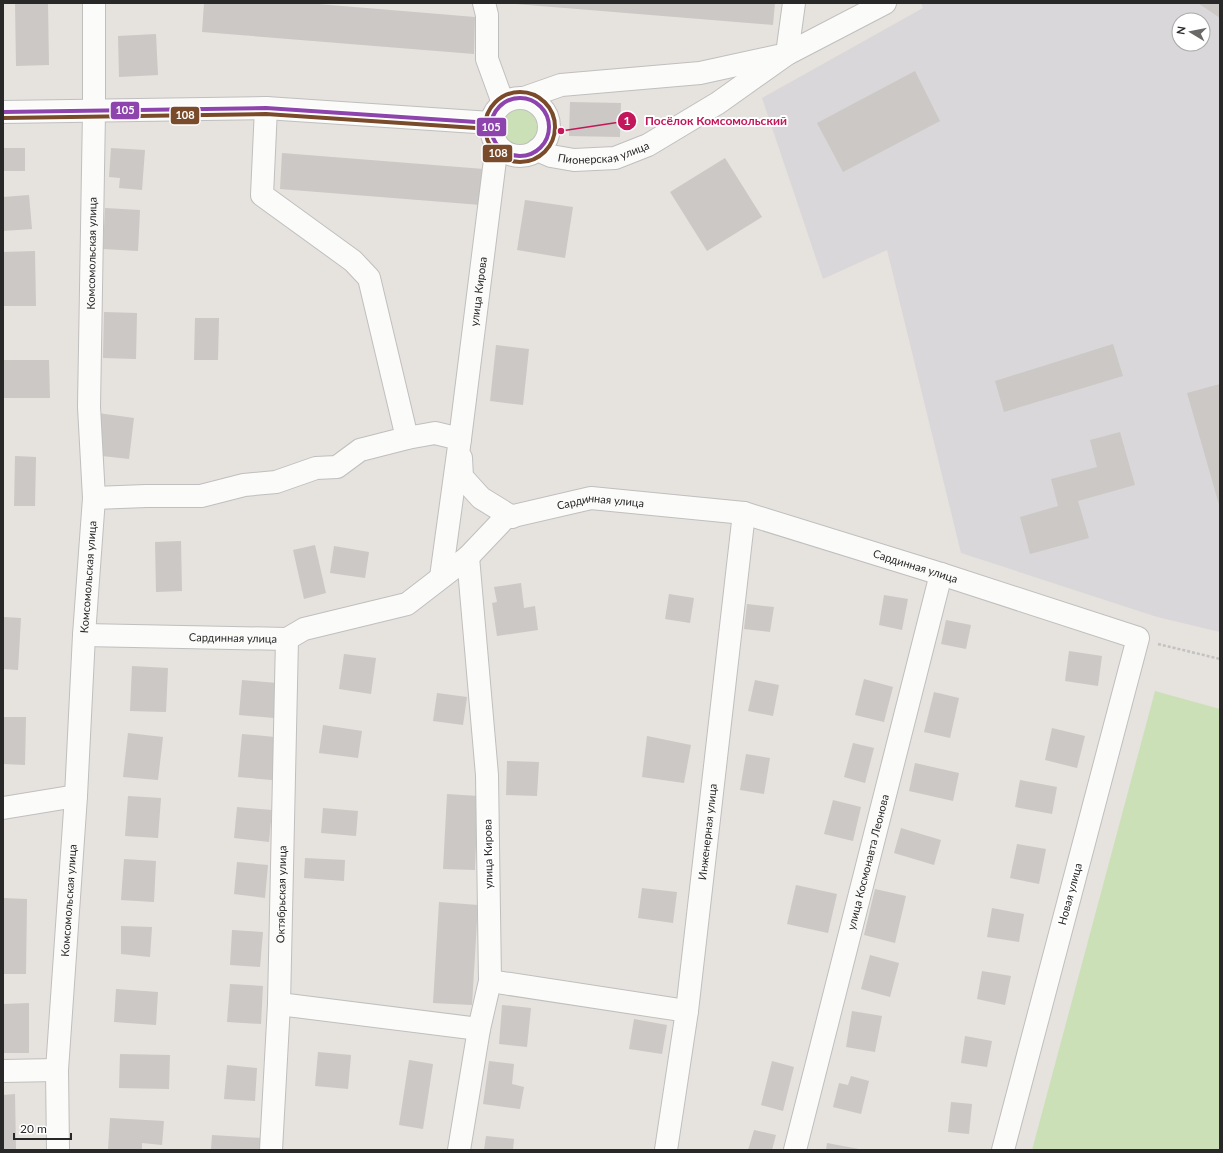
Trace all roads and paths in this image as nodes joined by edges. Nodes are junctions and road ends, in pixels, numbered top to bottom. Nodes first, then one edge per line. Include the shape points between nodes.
1 (94, 3) edge
2 (484, 3) edge
3 (794, 3) edge
4 (884, 3) edge
5 (787, 54) junction
6 (524, 98) junction
7 (503, 103) junction
8 (266, 108) junction
9 (94, 111) junction
10 (3, 112) edge
11 (491, 122) junction
12 (497, 144) junction
13 (537, 150) junction
14 (407, 438) junction
15 (460, 439) junction
16 (94, 498) junction
17 (744, 513) junction
18 (512, 517) junction
19 (468, 557) junction
20 (941, 574) junction
21 (441, 578) junction
22 (84, 635) junction
23 (1138, 638) junction
24 (287, 639) junction
25 (1220, 659) edge
26 (76, 796) junction
27 (3, 808) edge
28 (490, 981) junction
29 (279, 1004) junction
30 (687, 1010) junction
31 (479, 1029) junction
32 (57, 1070) junction
33 (3, 1071) edge
34 (58, 1150) edge
35 (271, 1150) edge
36 (460, 1150) edge
37 (666, 1150) edge
38 (795, 1150) edge
39 (1003, 1150) edge

1 - 9 street, Комсомольская улица
2 - 7 street via 487,15 487,59
3 - 5 street
4 - 5 street, Пионерская улица
5 - 6 street, Пионерская улица via 700,73 561,86
5 - 13 street, Пионерская улица via 718,103 648,145 615,158 574,160 551,156
6 - 7 street, Пионерская улица
6 - 13 street, Пионерская улица via 535,102 543,109 548,120 549,131 545,142
7 - 11 street
8 - 9 street
8 - 11 street
8 - 14 street via 262,195 353,262 369,278
9 - 10 street
9 - 16 street, Комсомольская улица via 89,407
11 - 12 street via 492,134
12 - 13 street via 505,152 516,155 527,155
12 - 15 street, улица Кирова
14 - 15 street via 435,433
14 - 16 street via 360,450 337,467 316,468 276,482 244,485 201,496
15 - 18 street via 462,477 481,498
15 - 21 street
16 - 22 street, Комсомольская улица
17 - 18 street, Сардинная улица via 591,498
17 - 20 street, Сардинная улица
17 - 30 street, Инженерная улица
18 - 19 street, Сардинная улица via 505,518
19 - 21 street, Сардинная улица
19 - 28 street, улица Кирова via 487,775
20 - 23 street, Сардинная улица
20 - 38 street, улица Космонавта Леонова
21 - 24 street, Сардинная улица via 407,604 304,629
22 - 24 street, Сардинная улица
22 - 26 street, Комсомольская улица
23 - 25 path
23 - 39 street, Новая улица
24 - 29 street, Октябрьская улица
26 - 27 street
26 - 32 street, Комсомольская улица
28 - 30 street
28 - 31 street, улица Кирова
29 - 31 street
29 - 35 street, Октябрьская улица
30 - 37 street, Инженерная улица
31 - 36 street, улица Кирова
32 - 33 street
32 - 34 street, Комсомольская улица

